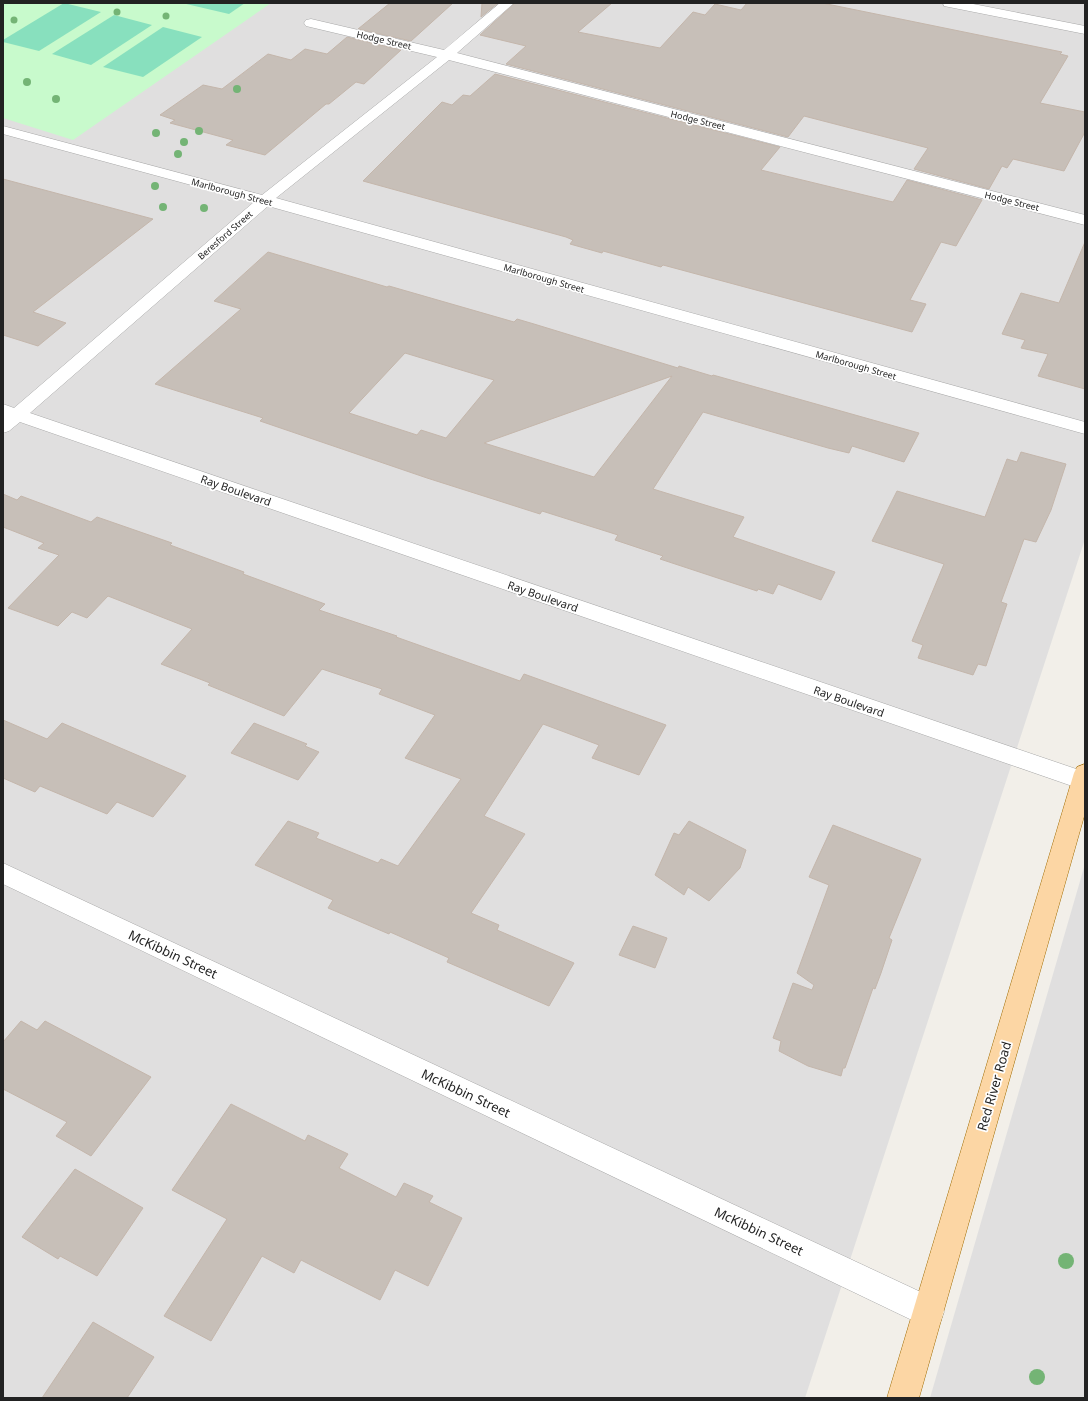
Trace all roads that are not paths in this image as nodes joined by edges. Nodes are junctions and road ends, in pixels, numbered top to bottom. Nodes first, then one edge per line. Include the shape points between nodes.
1 (508, 3) edge
2 (949, 3) edge
3 (310, 23) dead end
4 (1085, 30) edge
5 (448, 55) junction
6 (3, 130) edge
7 (265, 200) junction
8 (1085, 220) edge
9 (8, 417) edge
10 (1085, 428) edge
11 (1084, 777) edge
12 (3, 873) edge
13 (929, 1312) junction
14 (903, 1398) edge

1 - 5 street, Beresford Street
2 - 4 street
3 - 5 street, Hodge Street
5 - 7 street, Beresford Street
5 - 8 street, Hodge Street
6 - 7 street, Marlborough Street
7 - 9 street, Beresford Street
7 - 10 street, Marlborough Street
9 - 11 street, Ray Boulevard
11 - 13 main road, Red River Road
12 - 13 street, McKibbin Street
13 - 14 main road, Red River Road

